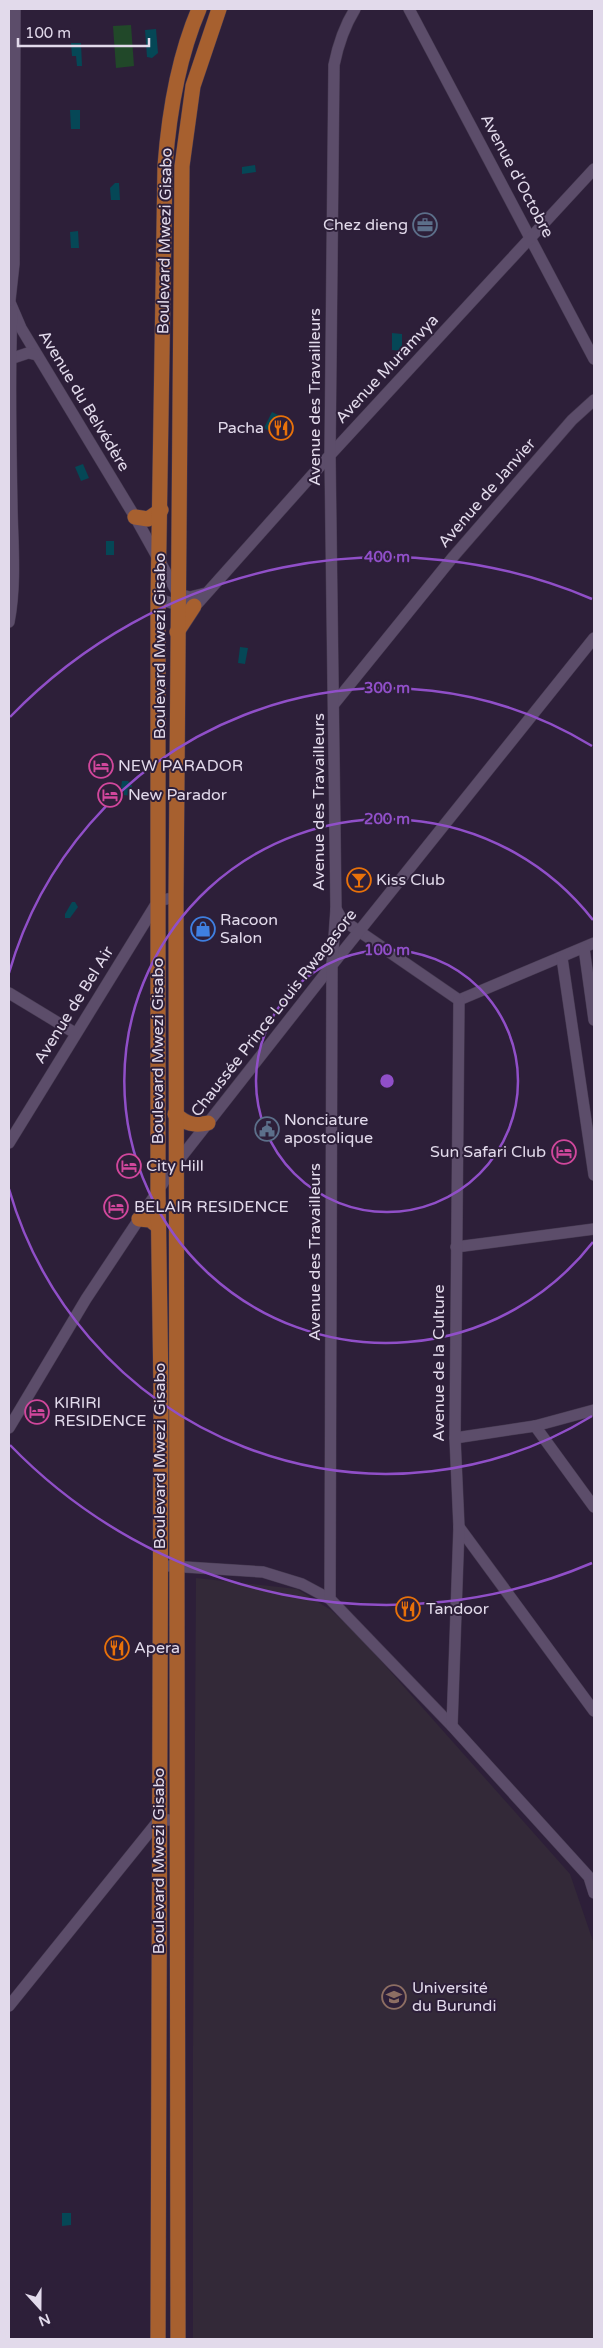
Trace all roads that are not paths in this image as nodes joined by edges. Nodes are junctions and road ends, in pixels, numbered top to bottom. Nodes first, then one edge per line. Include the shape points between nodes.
1 (15, 9) edge
2 (200, 9) edge
3 (219, 9) edge
4 (355, 9) edge
5 (409, 9) edge
6 (594, 169) edge
7 (531, 237) junction
8 (10, 303) edge
9 (163, 309) junction
10 (181, 309) junction
11 (37, 354) junction
12 (594, 359) edge
13 (10, 360) edge
14 (594, 400) edge
15 (330, 455) junction
16 (161, 510) junction
17 (135, 517) junction
18 (159, 562) junction
19 (206, 594) junction
20 (158, 598) junction
21 (178, 600) junction
22 (194, 606) junction
23 (9, 622) edge
24 (176, 633) junction
25 (594, 638) edge
26 (334, 704) junction
27 (176, 897) junction
28 (158, 901) junction
29 (336, 909) junction
30 (359, 931) junction
31 (589, 946) edge
32 (562, 958) junction
33 (332, 965) junction
34 (9, 993) edge
35 (459, 1000) junction
36 (594, 1020) edge
37 (75, 1033) junction
38 (175, 1114) junction
39 (208, 1123) junction
40 (9, 1143) edge
41 (175, 1165) junction
42 (594, 1175) edge
43 (158, 1189) junction
44 (139, 1219) junction
45 (158, 1226) junction
46 (594, 1229) edge
47 (456, 1247) junction
48 (161, 1391) junction
49 (178, 1391) junction
50 (594, 1410) edge
51 (535, 1426) junction
52 (9, 1428) edge
53 (455, 1438) junction
54 (594, 1507) edge
55 (459, 1527) junction
56 (159, 1566) junction
57 (178, 1566) junction
58 (330, 1599) junction
59 (594, 1711) edge
60 (452, 1726) junction
61 (159, 1820) junction
62 (176, 1820) junction
63 (592, 1879) edge
64 (594, 1893) edge
65 (9, 2006) edge
66 (159, 2062) junction
67 (177, 2064) junction
68 (158, 2339) edge
69 (178, 2339) edge

1 - 8 street via 14,264
2 - 9 main road, Boulevard Mwezi Gisabo via 183,56 166,145
3 - 10 main road, Boulevard Mwezi Gisabo via 193,86 186,130 182,166
4 - 15 street, Avenue des Travailleurs via 346,24 334,65
5 - 7 street, Avenue d'Octobre
6 - 7 street, Avenue Muramvya
7 - 12 street, Avenue d'Octobre
7 - 15 street, Avenue Muramvya
8 - 11 street, Avenue du Belvédère
8 - 13 street
9 - 10 main road
9 - 16 main road, Boulevard Mwezi Gisabo
10 - 21 main road, Boulevard Mwezi Gisabo
11 - 13 street via 28,353
11 - 17 street, Avenue du Belvédère
13 - 23 street via 13,553
14 - 26 street, Avenue de Janvier via 572,420 453,557
15 - 19 street, Avenue Muramvya
15 - 26 street, Avenue des Travailleurs
16 - 17 main road via 148,519
16 - 18 main road, Boulevard Mwezi Gisabo
17 - 18 street, Avenue du Belvédère
18 - 20 main road, Boulevard Mwezi Gisabo
18 - 21 street
19 - 21 street
19 - 22 street, Avenue Muramvya
20 - 21 street
20 - 28 main road, Boulevard Mwezi Gisabo
21 - 22 street
21 - 24 main road, Boulevard Mwezi Gisabo
22 - 24 main road
24 - 27 main road, Boulevard Mwezi Gisabo
25 - 30 street, Chaussée Prince Louis Rwagasore
26 - 29 street, Avenue des Travailleurs
27 - 28 street
27 - 38 main road, Boulevard Mwezi Gisabo
28 - 37 street, Avenue de Bel Air
28 - 43 main road, Boulevard Mwezi Gisabo
29 - 30 street via 341,918
29 - 33 street, Avenue des Travailleurs
30 - 33 street, Chaussée Prince Louis Rwagasore
30 - 35 street
31 - 32 street
31 - 36 street
32 - 35 street
32 - 42 street
33 - 39 street, Chaussée Prince Louis Rwagasore
33 - 58 street, Avenue des Travailleurs
34 - 37 street
35 - 47 street, Avenue de la Culture
37 - 40 street, Avenue de Bel Air
38 - 39 main road via 188,1124
38 - 41 main road, Boulevard Mwezi Gisabo
39 - 41 street, Chaussée Prince Louis Rwagasore
41 - 43 street, Chaussée Prince Louis Rwagasore
41 - 49 main road, Boulevard Mwezi Gisabo
43 - 44 street, Chaussée Prince Louis Rwagasore
43 - 45 main road, Boulevard Mwezi Gisabo
44 - 45 main road via 150,1220
44 - 52 street, Chaussée Prince Louis Rwagasore via 86,1299
45 - 48 main road, Boulevard Mwezi Gisabo
46 - 47 street
47 - 53 street, Avenue de la Culture
48 - 49 main road
48 - 56 main road, Boulevard Mwezi Gisabo
49 - 57 main road, Boulevard Mwezi Gisabo
50 - 51 street
51 - 53 street
51 - 54 street
53 - 55 street, Avenue de la Culture
55 - 59 street
55 - 60 street, Avenue de la Culture
56 - 57 street
56 - 61 main road, Boulevard Mwezi Gisabo
57 - 58 street via 263,1572 302,1584
57 - 62 main road, Boulevard Mwezi Gisabo
58 - 60 street
60 - 63 street
61 - 62 street
61 - 65 street
61 - 66 main road, Boulevard Mwezi Gisabo
62 - 67 main road, Boulevard Mwezi Gisabo
63 - 64 street
66 - 67 main road
66 - 68 main road, Boulevard Mwezi Gisabo
67 - 69 main road, Boulevard Mwezi Gisabo

